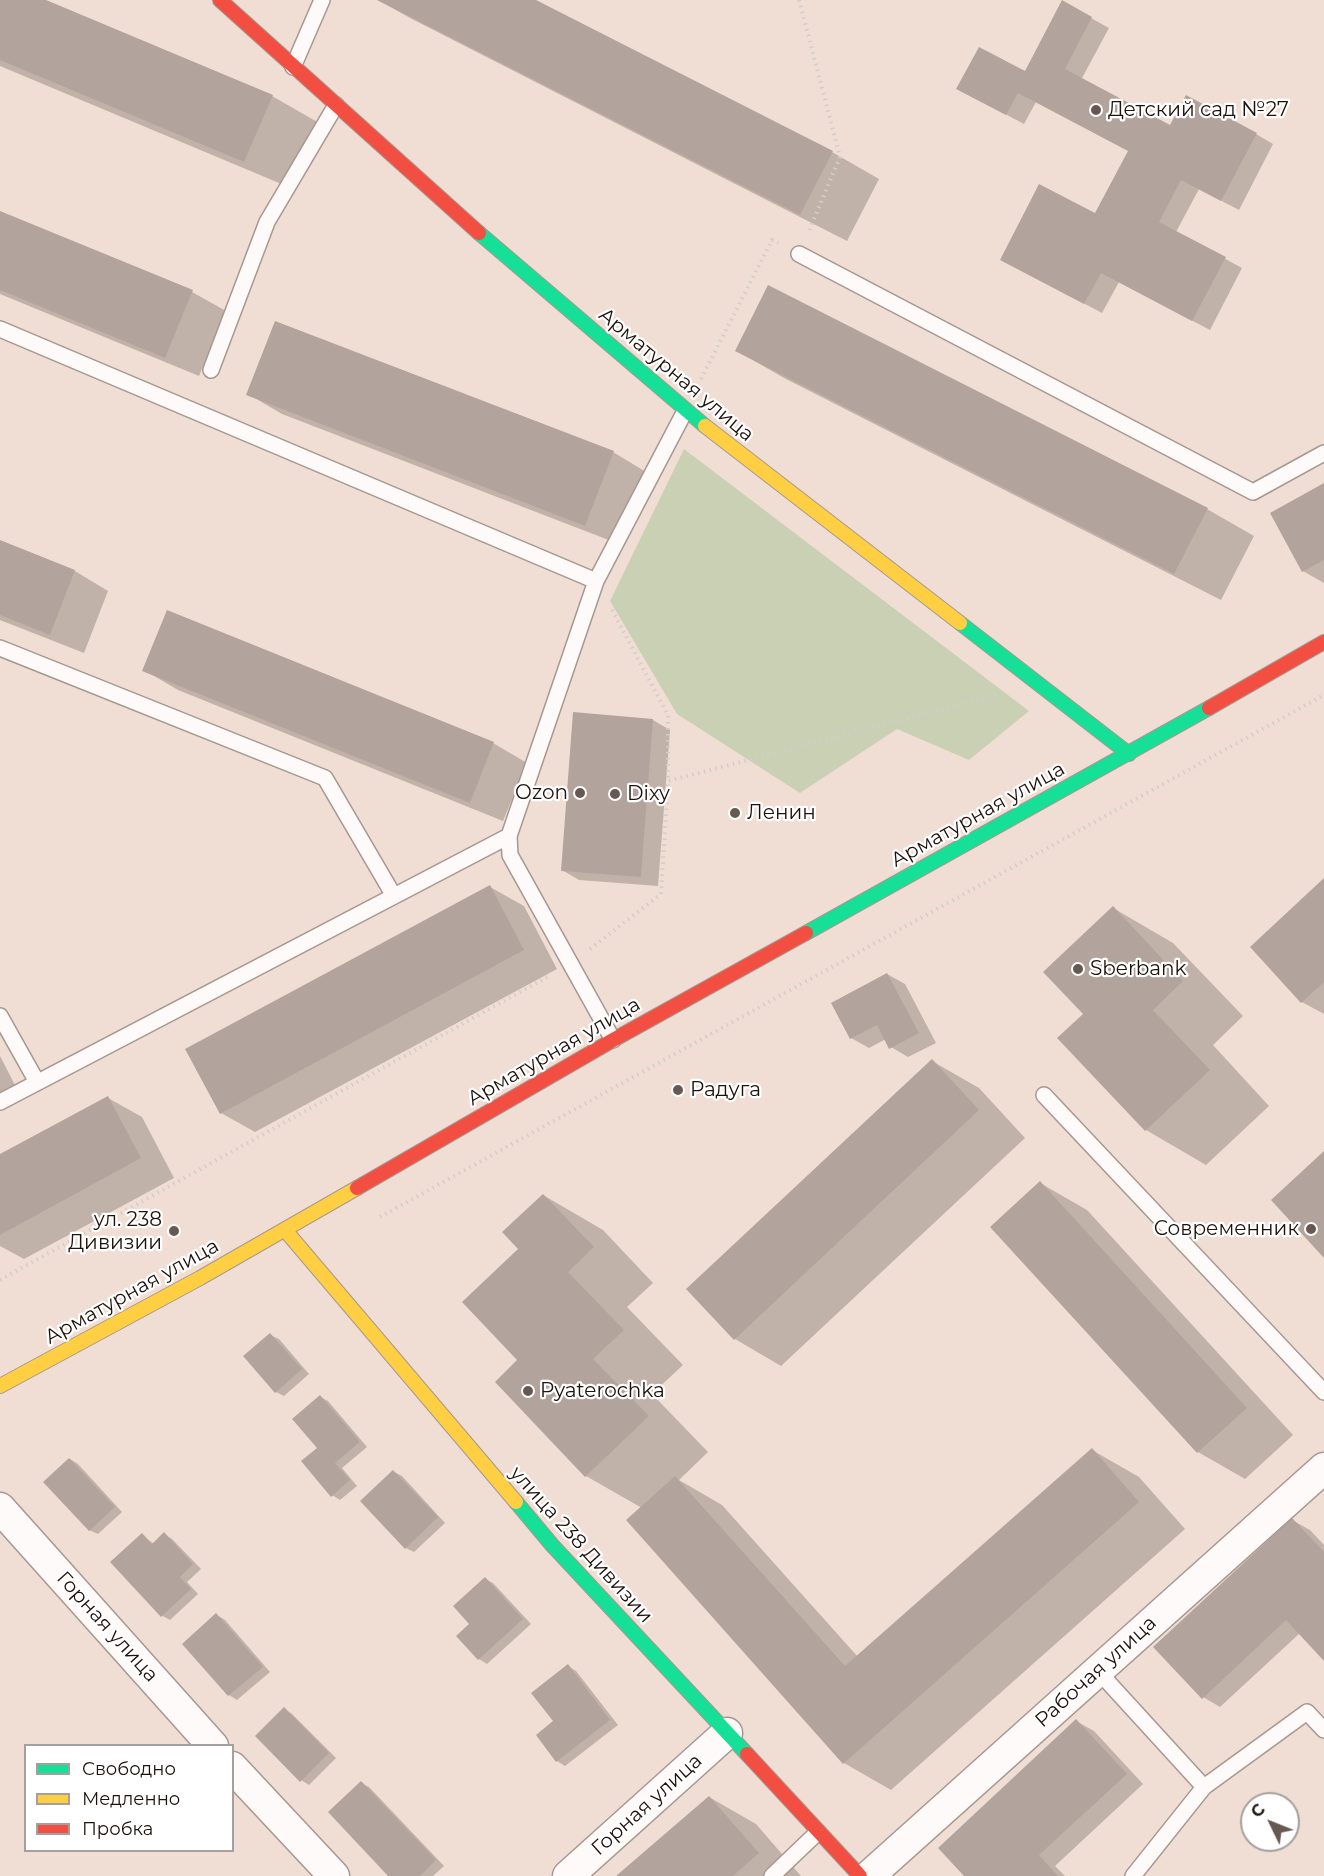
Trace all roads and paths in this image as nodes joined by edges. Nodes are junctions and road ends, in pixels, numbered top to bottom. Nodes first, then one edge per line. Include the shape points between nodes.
1 (220, 0) edge
2 (322, 0) edge
3 (799, 0) edge
4 (293, 67) junction
5 (336, 105) junction
6 (799, 254) junction
7 (0, 329) edge
8 (211, 370) dead end
9 (685, 411) junction
10 (1324, 453) edge
11 (596, 581) junction
12 (1324, 642) edge
13 (0, 648) edge
14 (1037, 684) junction
15 (1324, 695) edge
16 (1128, 754) junction
17 (668, 781) junction
18 (509, 836) junction
19 (394, 896) junction
20 (571, 964) junction
21 (0, 1016) edge
22 (613, 1040) junction
23 (37, 1082) junction
24 (1044, 1095) dead end
25 (0, 1102) edge
26 (370, 1222) dead end
27 (285, 1230) junction
28 (0, 1280) edge
29 (0, 1386) edge
30 (1324, 1392) edge
31 (1324, 1468) edge
32 (0, 1508) edge
33 (1098, 1671) junction
34 (1324, 1730) edge
35 (727, 1733) junction
36 (211, 1744) edge
37 (234, 1769) edge
38 (1204, 1787) junction
39 (819, 1832) junction
40 (334, 1876) edge
41 (568, 1876) edge
42 (772, 1876) edge
43 (860, 1876) edge
44 (869, 1876) edge
45 (1133, 1876) edge

1 - 4 street, Арматурная улица
2 - 4 lane
3 - 6 path via 840,157
4 - 5 street, Арматурная улица
5 - 8 lane via 267,222
5 - 9 street, Арматурная улица
6 - 9 path via 772,240
6 - 10 lane via 1253,492
7 - 11 lane
9 - 11 lane
9 - 14 street, Арматурная улица
11 - 17 path via 668,715
11 - 18 lane
12 - 16 street, Арматурная улица
13 - 19 lane via 325,778
14 - 16 street, Арматурная улица
14 - 17 path
15 - 26 path
16 - 22 street, Арматурная улица
17 - 20 path via 661,894
18 - 19 lane
18 - 20 lane via 510,855
19 - 23 lane
20 - 22 lane
20 - 28 path
21 - 23 lane
22 - 27 street, Арматурная улица
23 - 25 lane
24 - 30 lane
27 - 29 street, Арматурная улица
27 - 35 street, улица 238 Дивизии via 552,1545
31 - 33 street, Рабочая улица
32 - 36 street, Горная улица
33 - 38 lane
33 - 44 street, Рабочая улица
34 - 38 lane via 1307,1712
35 - 39 street, улица 238 Дивизии
35 - 41 street, Горная улица
37 - 40 street
38 - 45 lane
39 - 42 lane
39 - 43 street, улица 238 Дивизии

